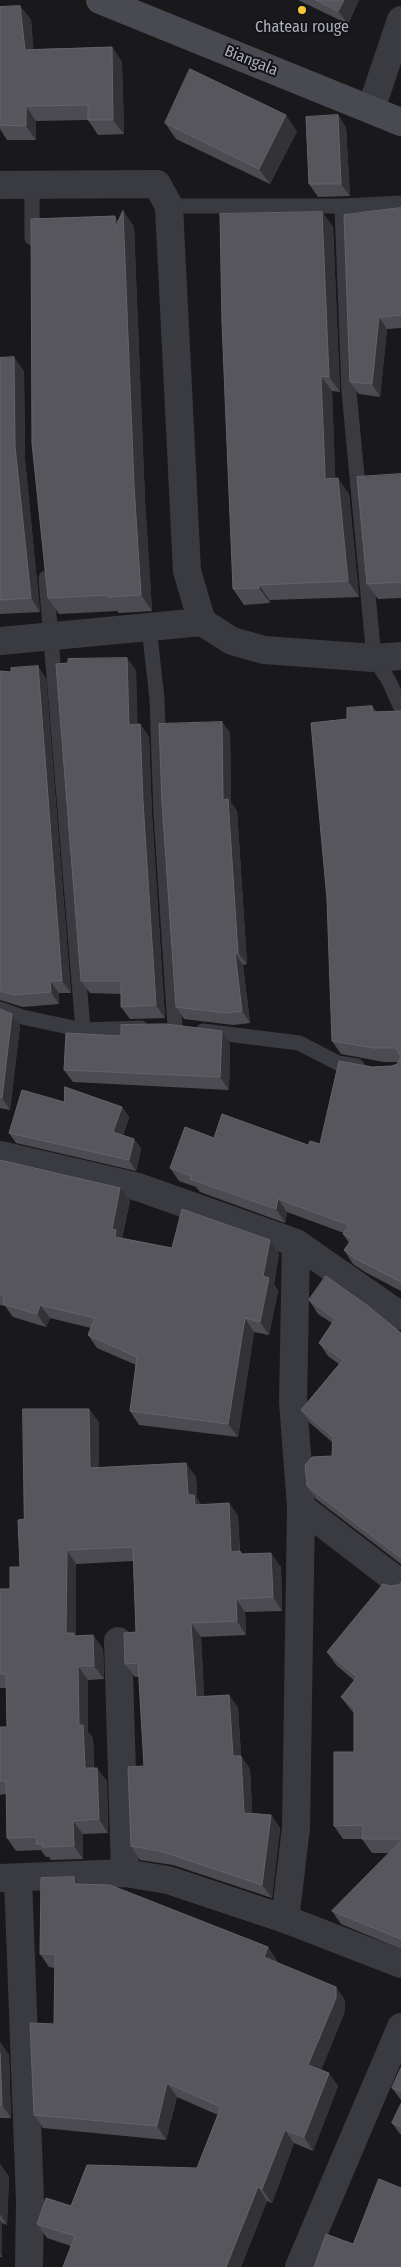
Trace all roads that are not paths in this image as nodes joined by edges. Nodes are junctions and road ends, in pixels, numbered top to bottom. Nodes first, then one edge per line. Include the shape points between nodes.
1 (100, 0) edge
2 (401, 20) edge
3 (370, 109) junction
4 (401, 122) edge
5 (0, 185) edge
6 (32, 185) junction
7 (401, 203) edge
8 (169, 206) junction
9 (342, 206) junction
10 (32, 254) edge
11 (45, 567) edge
12 (202, 622) junction
13 (149, 627) junction
14 (52, 635) junction
15 (0, 641) edge
16 (401, 656) edge
17 (374, 658) junction
18 (401, 708) edge
19 (0, 1009) edge
20 (175, 1027) junction
21 (83, 1030) junction
22 (374, 1069) edge
23 (0, 1155) edge
24 (296, 1243) junction
25 (401, 1316) edge
26 (301, 1507) junction
27 (401, 1584) edge
28 (118, 1641) dead end
29 (125, 1874) junction
30 (9, 1878) edge
31 (285, 1919) junction
32 (401, 1964) edge
33 (401, 2027) edge
34 (29, 2267) edge
35 (300, 2267) edge

1 - 3 street, Biangala
2 - 3 street
3 - 4 street, Biangala
5 - 6 street
6 - 8 street via 157,184
6 - 10 lane
7 - 9 lane
8 - 9 lane
8 - 12 street via 186,571
9 - 17 lane via 349,390
11 - 14 lane
12 - 13 street
12 - 17 street via 232,641 264,650
13 - 14 street
13 - 20 lane via 157,699
14 - 15 street
14 - 21 lane
16 - 17 street
17 - 18 lane
19 - 21 lane
20 - 21 lane
20 - 22 lane via 299,1043 338,1063
23 - 24 street via 138,1187
24 - 25 street
24 - 26 street via 294,1402
26 - 27 street
26 - 31 street via 296,1828
28 - 29 street
29 - 30 street
29 - 31 street via 168,1880
30 - 34 street via 30,2201
31 - 32 street
33 - 35 street

